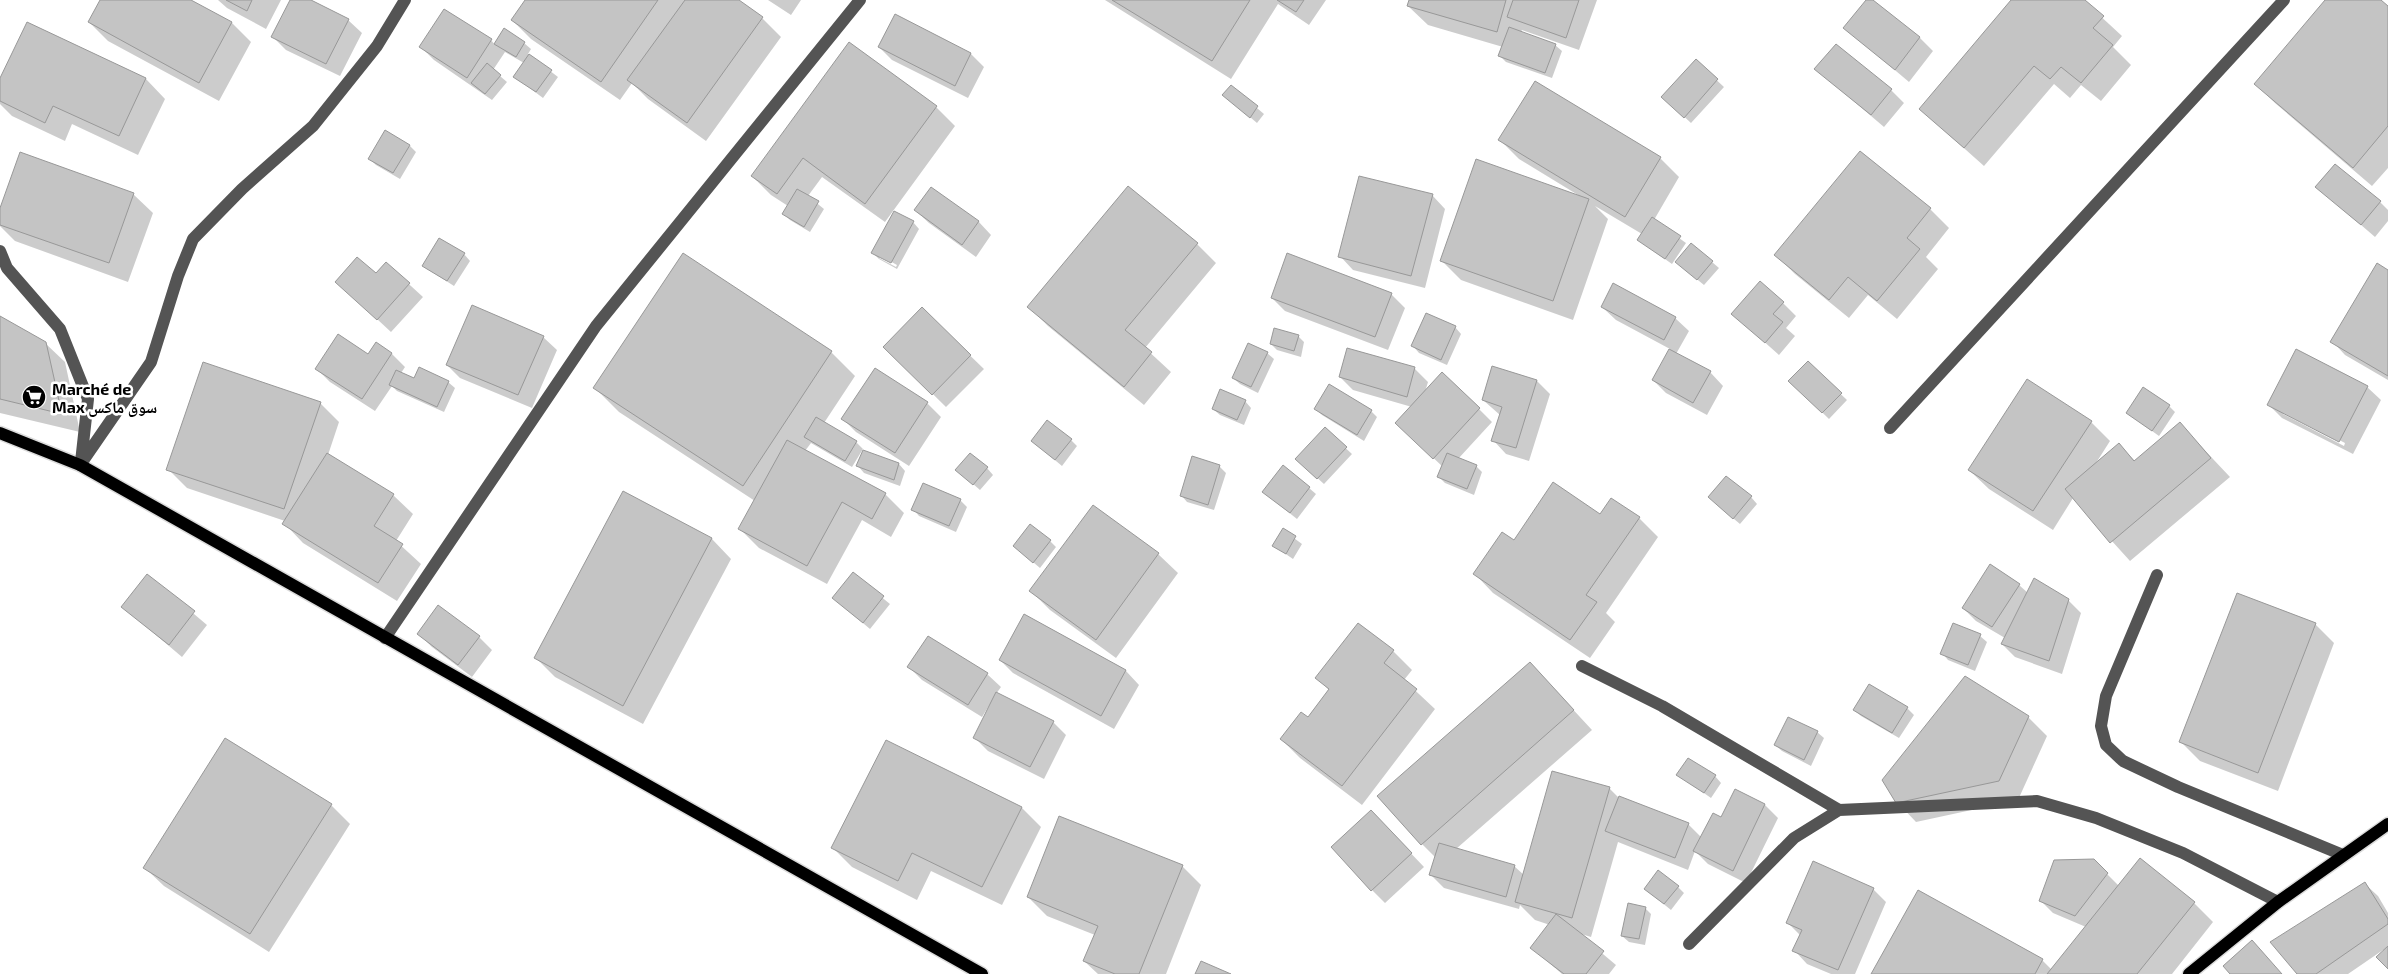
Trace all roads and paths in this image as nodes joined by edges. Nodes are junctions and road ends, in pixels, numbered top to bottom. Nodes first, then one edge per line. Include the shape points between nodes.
1 (405, 0) edge
2 (860, 0) edge
3 (2284, 0) edge
4 (0, 251) edge
5 (1890, 428) dead end
6 (0, 433) edge
7 (80, 465) junction
8 (2157, 575) dead end
9 (385, 638) junction
10 (1582, 666) dead end
11 (1839, 810) junction
12 (2388, 824) edge
13 (2343, 855) junction
14 (2278, 902) junction
15 (1689, 944) dead end
16 (982, 974) edge
17 (2189, 974) edge

1 - 7 street via 377,46 313,126 242,189 193,239 151,362
2 - 9 street via 596,326
3 - 5 street
4 - 7 street via 7,268 60,329 88,399
6 - 7 main road
7 - 9 main road
8 - 13 street via 2106,696 2101,726 2106,745 2124,761 2178,787
9 - 16 main road
10 - 11 street via 1662,706
11 - 14 street via 2037,801 2096,818 2184,853
11 - 15 street via 1794,838
12 - 13 main road
13 - 14 main road
14 - 17 main road

